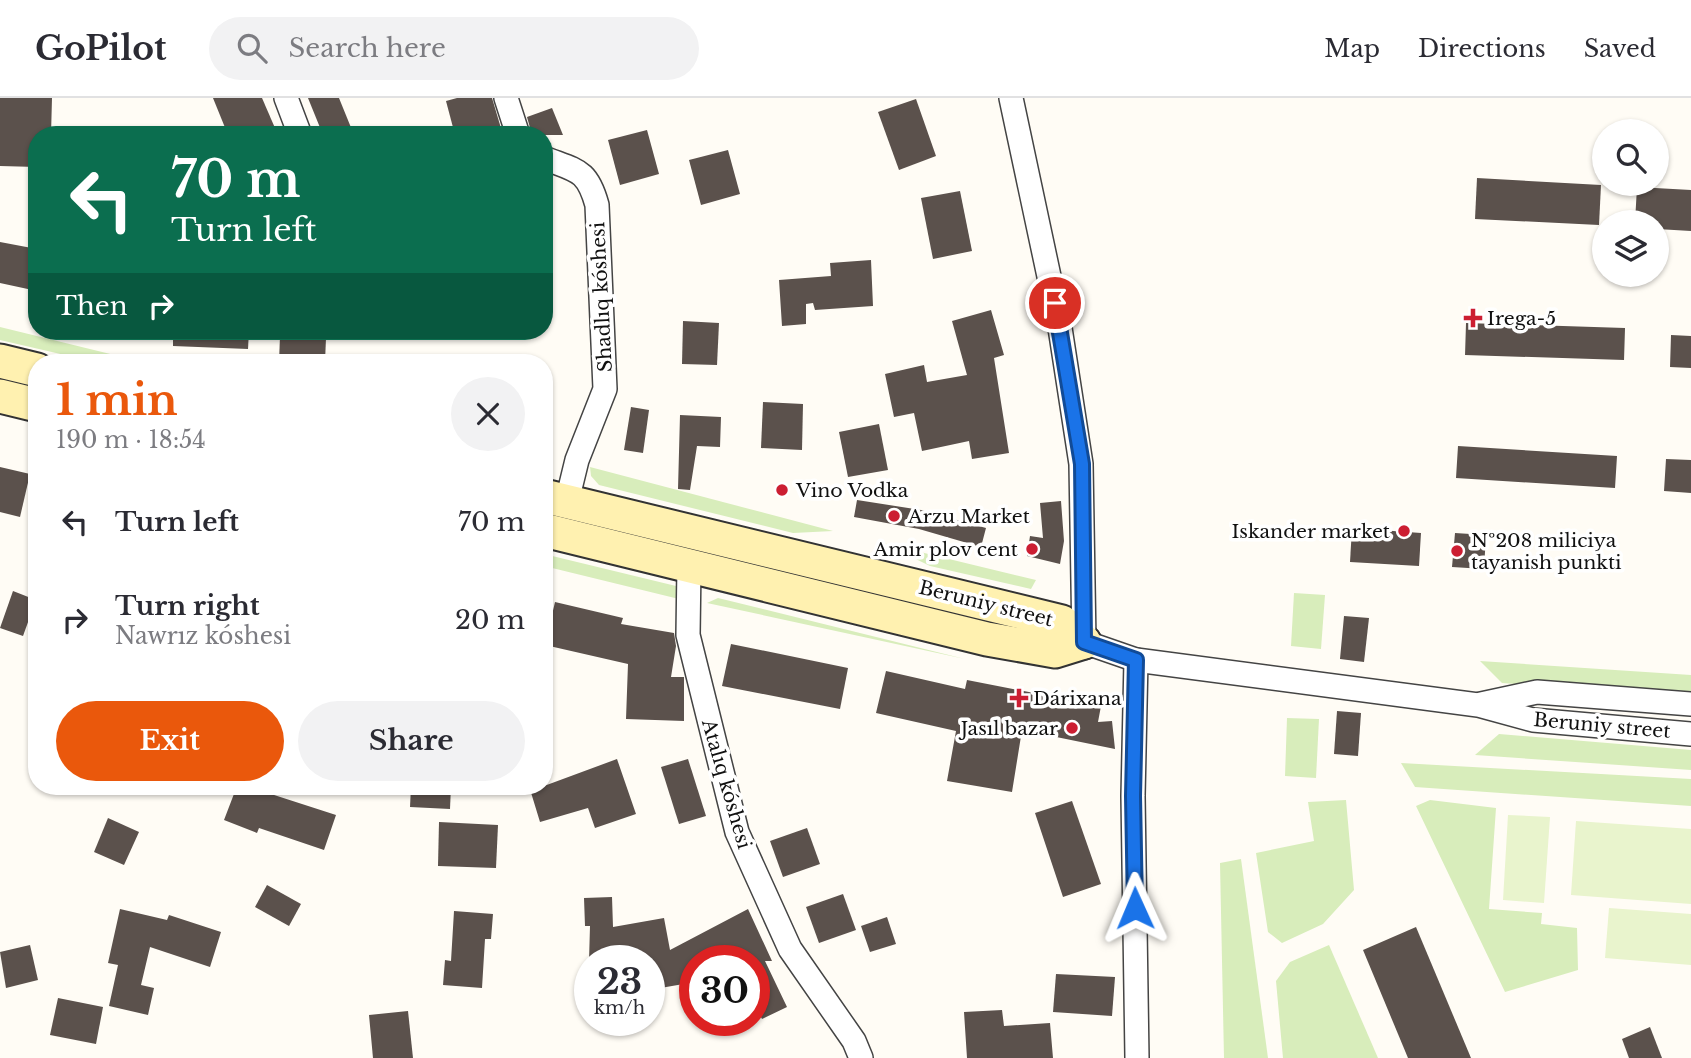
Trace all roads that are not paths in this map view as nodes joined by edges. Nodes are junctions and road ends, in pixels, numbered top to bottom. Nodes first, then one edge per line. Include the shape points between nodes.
1 (286, 98) edge
2 (506, 98) edge
3 (1011, 98) edge
4 (297, 126) edge
5 (515, 126) edge
6 (553, 161) edge
7 (0, 361) edge
8 (28, 368) edge
9 (0, 396) edge
10 (28, 403) edge
11 (555, 499) edge
12 (553, 532) edge
13 (689, 565) junction
14 (1084, 642) junction
15 (1136, 660) junction
16 (1691, 704) edge
17 (1478, 705) junction
18 (1691, 734) edge
19 (861, 1058) edge
20 (1137, 1058) edge

1 - 4 street
2 - 5 street
3 - 14 street via 1060,328 1082,464
6 - 11 street, Shadlıq kóshesi via 590,181 597,205 605,388 577,460
7 - 8 street
9 - 10 street
11 - 14 street, Beruniy street via 1062,622
12 - 13 street, Beruniy street
13 - 14 street, Beruniy street via 987,639 1055,651
13 - 19 street, Atalıq kóshesi via 688,635 737,832 790,950
14 - 15 street
15 - 17 street
15 - 20 street
16 - 17 street, Beruniy street via 1537,692
17 - 18 street, Beruniy street via 1533,720

